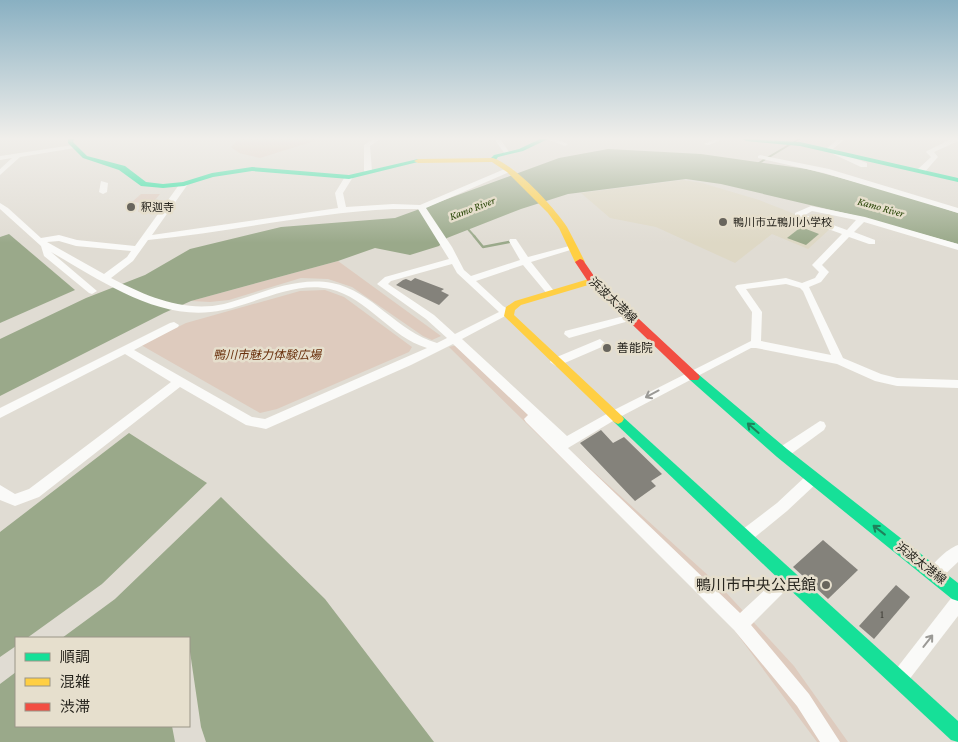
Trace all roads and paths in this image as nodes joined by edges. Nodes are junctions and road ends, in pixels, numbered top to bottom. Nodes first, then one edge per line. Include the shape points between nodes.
1 (130, 174) edge
2 (221, 174) edge
3 (308, 174) edge
4 (360, 174) edge
5 (505, 174) edge
6 (514, 174) edge
7 (833, 174) edge
8 (932, 174) edge
9 (349, 177) junction
10 (866, 180) dead end
11 (958, 180) edge
12 (104, 183) dead end
13 (184, 184) junction
14 (103, 192) dead end
15 (0, 205) edge
16 (422, 207) junction
17 (342, 209) junction
18 (958, 210) edge
19 (862, 219) junction
20 (848, 234) junction
21 (146, 238) junction
22 (513, 241) dead end
23 (872, 242) dead end
24 (42, 243) junction
25 (958, 247) edge
26 (573, 248) junction
27 (138, 249) junction
28 (454, 260) junction
29 (525, 261) junction
30 (105, 278) junction
31 (469, 280) junction
32 (592, 281) junction
33 (803, 286) junction
34 (92, 291) dead end
35 (551, 293) junction
36 (508, 312) junction
37 (632, 317) junction
38 (174, 324) dead end
39 (569, 334) dead end
40 (447, 343) junction
41 (600, 343) dead end
42 (756, 344) junction
43 (124, 349) junction
44 (839, 361) junction
45 (556, 362) junction
46 (690, 374) junction
47 (180, 381) junction
48 (958, 384) edge
49 (0, 413) edge
50 (614, 414) junction
51 (820, 426) dead end
52 (782, 453) junction
53 (812, 478) junction
54 (0, 491) edge
55 (744, 537) junction
56 (958, 552) edge
57 (935, 574) junction
58 (788, 578) junction
59 (958, 593) edge
60 (958, 603) edge
61 (740, 624) junction
62 (899, 679) junction
63 (958, 733) edge
64 (831, 742) edge

1 - 13 main road via 144,184
2 - 13 main road
3 - 9 main road
4 - 9 main road
5 - 16 street
6 - 26 main road, 浜波太港線 via 544,203
7 - 18 street
8 - 11 main road
9 - 17 street via 339,193
10 - 18 street
12 - 14 street
13 - 21 street
15 - 24 street
16 - 17 street
16 - 28 street
17 - 21 street
19 - 20 street
19 - 20 street via 811,208 798,215
19 - 25 street
20 - 23 street
20 - 33 street via 817,265 824,272 818,280
21 - 27 street
22 - 29 street
24 - 27 street via 59,238
24 - 30 street
24 - 34 street via 47,254
26 - 29 street
26 - 32 main road, 浜波太港線
27 - 30 street via 122,267
28 - 31 street
28 - 40 street via 388,279 382,284 430,317
29 - 31 street
29 - 35 street
30 - 40 street via 156,302 207,310 287,288 332,286 354,295 419,343
31 - 36 street via 499,308
32 - 35 main road
32 - 37 main road, 浜波太港線
33 - 42 street via 786,280 740,288 757,312
33 - 44 street
35 - 36 main road via 518,303
36 - 40 street
36 - 45 main road via 513,321
37 - 39 street
37 - 46 main road, 浜波太港線
38 - 43 street
40 - 47 street via 266,424 250,422
40 - 50 street via 566,443
40 - 61 street via 524,413
41 - 45 street
42 - 44 street
42 - 46 street
43 - 47 street
43 - 49 street
44 - 48 street via 897,382
45 - 50 main road
46 -> 50 street
52 -> 46 main road, 浜波太港線
47 - 54 street via 34,493 16,500
50 - 55 main road
51 - 52 street
52 - 53 main road, 浜波太港線
53 - 55 street
57 -> 53 main road, 浜波太港線
55 - 58 main road
56 - 57 street
57 - 59 main road, 浜波太港線
58 - 61 street
58 - 62 main road
62 -> 60 street
61 - 64 street via 803,700
62 - 63 main road

